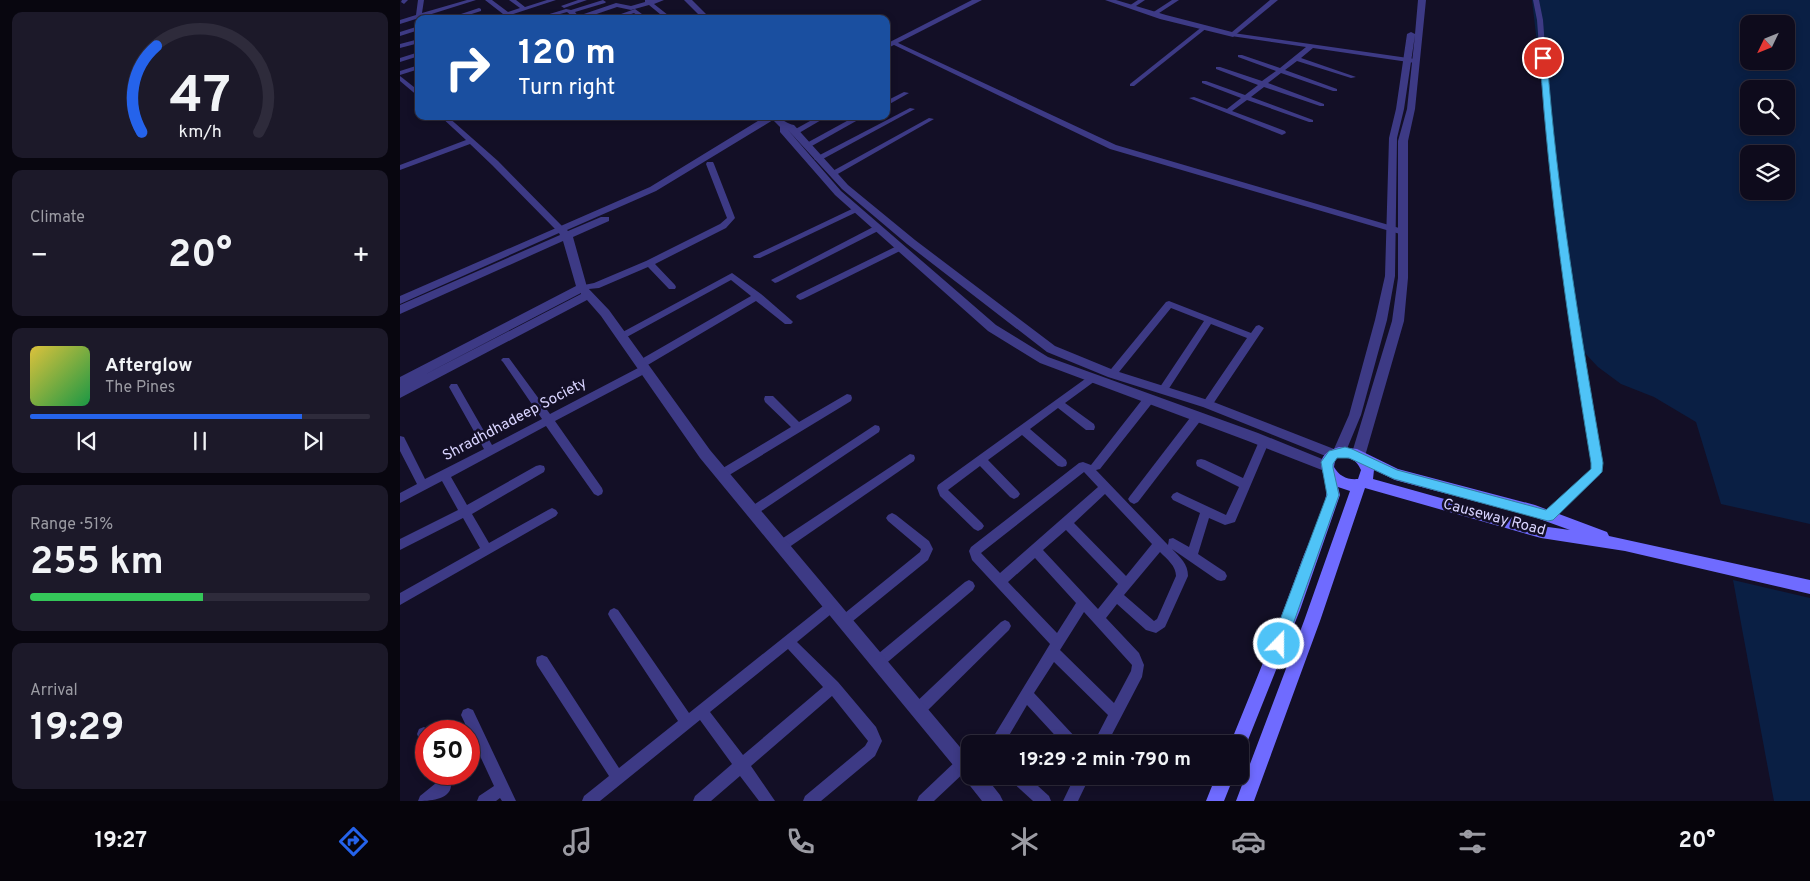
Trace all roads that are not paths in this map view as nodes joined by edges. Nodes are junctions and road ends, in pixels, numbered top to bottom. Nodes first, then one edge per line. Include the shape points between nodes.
1 (422, 0) edge
2 (447, 0) edge
3 (488, 0) edge
4 (512, 0) edge
5 (555, 0) edge
6 (584, 0) edge
7 (610, 0) edge
8 (661, 0) edge
9 (688, 0) edge
10 (978, 0) edge
11 (1109, 0) edge
12 (1142, 0) edge
13 (1176, 0) edge
14 (1274, 0) edge
15 (1416, 0) edge
16 (1422, 0) edge
17 (1536, 0) edge
18 (467, 1) edge
19 (537, 2) edge
20 (648, 2) edge
21 (1131, 7) junction
22 (447, 8) junction
23 (524, 9) junction
24 (567, 9) junction
25 (479, 10) junction
26 (507, 14) junction
27 (1154, 14) junction
28 (419, 15) edge
29 (422, 15) edge
30 (462, 15) edge
31 (485, 15) edge
32 (504, 15) edge
33 (548, 15) edge
34 (574, 15) edge
35 (586, 15) edge
36 (622, 15) edge
37 (640, 15) edge
38 (665, 15) edge
39 (703, 15) edge
40 (415, 17) edge
41 (400, 22) edge
42 (1206, 27) junction
43 (415, 29) edge
44 (400, 34) edge
45 (1233, 35) junction
46 (415, 42) edge
47 (890, 45) edge
48 (400, 46) edge
49 (1312, 46) junction
50 (415, 55) edge
51 (1240, 56) dead end
52 (1296, 58) junction
53 (400, 60) edge
54 (1411, 61) junction
55 (415, 68) edge
56 (1218, 68) dead end
57 (1281, 70) junction
58 (400, 73) edge
59 (1353, 77) dead end
60 (400, 78) edge
61 (415, 82) edge
62 (1204, 82) dead end
63 (1262, 84) junction
64 (408, 85) junction
65 (1132, 85) dead end
66 (1335, 90) dead end
67 (415, 91) edge
68 (906, 93) dead end
69 (1245, 97) junction
70 (1192, 98) dead end
71 (890, 102) edge
72 (1322, 105) dead end
73 (912, 109) dead end
74 (1227, 112) junction
75 (931, 119) dead end
76 (447, 120) edge
77 (767, 120) edge
78 (778, 120) edge
79 (817, 120) edge
80 (854, 120) edge
81 (1311, 121) dead end
82 (897, 123) edge
83 (785, 126) junction
84 (755, 128) junction
85 (796, 131) junction
86 (1282, 133) dead end
87 (470, 141) junction
88 (807, 145) junction
89 (818, 158) junction
90 (710, 164) junction
91 (400, 168) edge
92 (833, 173) junction
93 (857, 210) junction
94 (877, 228) junction
95 (1391, 229) junction
96 (563, 232) junction
97 (1403, 232) junction
98 (899, 248) junction
99 (757, 256) dead end
100 (649, 263) junction
101 (775, 280) dead end
102 (672, 287) dead end
103 (588, 290) junction
104 (758, 296) junction
105 (800, 297) dead end
106 (400, 300) edge
107 (400, 310) edge
108 (1210, 319) junction
109 (788, 322) dead end
110 (1018, 326) junction
111 (1260, 328) dead end
112 (622, 336) junction
113 (1005, 337) junction
114 (1253, 337) junction
115 (506, 360) dead end
116 (643, 366) junction
117 (1112, 374) junction
118 (1092, 378) junction
119 (400, 382) edge
120 (454, 387) dead end
121 (1163, 390) junction
122 (400, 393) edge
123 (769, 398) dead end
124 (847, 398) dead end
125 (1149, 399) junction
126 (1058, 403) junction
127 (1208, 404) junction
128 (1197, 417) junction
129 (549, 420) junction
130 (1090, 427) dead end
131 (798, 428) junction
132 (875, 429) dead end
133 (1024, 429) junction
134 (400, 440) edge
135 (1264, 442) junction
136 (490, 451) junction
137 (1336, 453) junction
138 (910, 458) dead end
139 (1361, 458) junction
140 (980, 459) junction
141 (1062, 462) dead end
142 (1200, 463) dead end
143 (1096, 466) dead end
144 (540, 469) dead end
145 (1328, 470) junction
146 (722, 474) junction
147 (444, 475) junction
148 (1361, 483) junction
149 (1246, 485) junction
150 (423, 486) junction
151 (1104, 488) junction
152 (598, 491) dead end
153 (1014, 494) dead end
154 (1177, 497) dead end
155 (400, 498) edge
156 (1134, 499) dead end
157 (753, 511) junction
158 (1206, 511) junction
159 (465, 512) junction
160 (552, 513) dead end
161 (1548, 516) junction
162 (892, 518) dead end
163 (1066, 522) junction
164 (978, 526) dead end
165 (1160, 543) junction
166 (1173, 543) dead end
167 (1625, 544) junction
168 (400, 545) edge
169 (782, 546) junction
170 (487, 550) junction
171 (1035, 550) junction
172 (1192, 556) junction
173 (1221, 576) dead end
174 (1000, 582) junction
175 (1126, 584) junction
176 (969, 586) dead end
177 (1810, 587) edge
178 (1116, 596) junction
179 (400, 600) edge
180 (1083, 602) junction
181 (832, 606) junction
182 (614, 614) dead end
183 (1098, 618) junction
184 (844, 621) junction
185 (1006, 626) dead end
186 (788, 641) junction
187 (1055, 647) junction
188 (542, 661) dead end
189 (878, 662) junction
190 (833, 688) junction
191 (1026, 694) junction
192 (918, 710) junction
193 (701, 712) junction
194 (1116, 714) junction
195 (468, 715) dead end
196 (687, 722) junction
197 (1001, 735) edge
198 (1064, 735) edge
199 (1105, 735) edge
200 (1242, 735) edge
201 (961, 761) edge
202 (742, 765) junction
203 (618, 778) junction
204 (961, 780) edge
205 (444, 785) edge
206 (981, 785) edge
207 (1026, 785) edge
208 (1078, 785) edge
209 (1221, 785) edge
210 (503, 788) junction
211 (425, 801) edge
212 (484, 801) edge
213 (509, 801) edge
214 (589, 801) edge
215 (700, 801) edge
216 (768, 801) edge
217 (810, 801) edge
218 (924, 801) edge
219 (994, 801) edge
220 (1044, 801) edge
221 (1070, 801) edge
222 (1215, 801) edge
223 (1245, 801) edge

1 - 28 street
2 - 22 street
3 - 26 street
4 - 23 street
5 - 19 street
5 - 24 street
6 - 24 street
7 - 24 street
8 - 20 street
9 - 39 street
10 - 47 street
11 - 21 street
12 - 21 street
13 - 27 street
14 - 45 street
15 - 54 street
16 - 54 street
17 - 161 street via 1571,307 1597,463 1596,472
18 - 22 street
18 - 25 street
19 - 23 street
20 - 35 street via 631,8 616,5
20 - 38 street
21 - 27 street
22 - 29 street
23 - 26 street
24 - 33 street
24 - 34 street
25 - 30 street
25 - 31 street
26 - 32 street
27 - 42 street
36 - 37 street via 635,11
40 - 41 street
42 - 45 street
42 - 65 street
43 - 44 street
45 - 49 street
46 - 48 street
47 - 95 street via 1113,147
49 - 52 street
49 - 54 street
50 - 53 street
51 - 57 street
52 - 57 street
52 - 59 street
54 - 95 street via 1393,138
54 - 97 street via 1411,109 1403,142
55 - 58 street
56 - 63 street
57 - 63 street
57 - 66 street
60 - 64 street
61 - 64 street
62 - 69 street
63 - 69 street
63 - 72 street
64 - 67 street
68 - 71 street
69 - 74 street
69 - 81 street
70 - 74 street
73 - 82 street
74 - 86 street
75 - 82 street
76 - 87 street
77 - 84 street
78 - 83 street
79 - 85 street
80 - 88 street
82 - 89 street
82 - 92 street
83 - 85 street
83 - 93 street via 783,130 824,178
84 - 90 street via 753,134
84 - 96 street via 653,189
85 - 88 street
87 - 91 street
87 - 96 street
88 - 89 street
89 - 92 street
90 - 96 street via 660,196
90 - 100 street via 731,218 723,226
92 - 110 street via 911,242
93 - 94 street
93 - 99 street
94 - 98 street
94 - 101 street
95 - 97 street
95 - 137 street via 1390,276 1381,320 1355,415
96 - 103 street
96 - 106 street
96 - 107 street
97 - 139 street via 1403,278 1398,321
98 - 105 street
98 - 113 street
100 - 102 street
100 - 103 street
103 - 112 street
103 - 119 street
103 - 122 street
104 - 109 street
104 - 112 street via 732,276
104 - 116 street, Shradhdhadeep Society
108 - 114 street
108 - 117 street via 1169,304
108 - 121 street
110 - 113 street
110 - 117 street via 1051,349
111 - 114 street
112 - 116 street
113 - 118 street via 1044,360
114 - 127 street
115 - 129 street
116 - 129 street, Shradhdhadeep Society
116 - 146 street
117 - 121 street
118 - 125 street
118 - 126 street
120 - 136 street
121 - 127 street
123 - 131 street
124 - 131 street
125 - 128 street
125 - 143 street
126 - 130 street
126 - 133 street
127 - 137 street
128 - 135 street
128 - 156 street
129 - 136 street, Shradhdhadeep Society
129 - 152 street
131 - 146 street
132 - 157 street
133 - 140 street
133 - 141 street
134 - 150 street
135 - 145 street
135 - 149 street
136 - 147 street, Shradhdhadeep Society
137 - 139 main road via 1352,453
137 - 145 main road via 1327,462
138 - 169 street
139 - 148 main road via 1368,472
139 - 161 main road via 1394,474
140 - 153 street
140 - 164 street via 942,488
142 - 149 street
144 - 159 street
145 - 148 main road via 1332,478 1345,485
145 - 200 main road via 1333,495 1292,610
146 - 157 street
147 - 150 street, Shradhdhadeep Society
147 - 159 street
148 - 167 main road, Causeway Road via 1541,532
148 - 223 main road
149 - 158 street via 1232,519 1224,520
150 - 155 street, Shradhdhadeep Society
151 - 163 street
151 - 165 street
151 - 174 street via 1083,466 979,546 976,556
154 - 158 street
157 - 169 street
158 - 172 street
159 - 168 street
159 - 170 street
160 - 170 street
161 - 167 main road
162 - 184 street via 925,545 924,556
163 - 171 street
163 - 175 street
165 - 175 street
165 - 178 street via 1182,570 1161,623 1156,627 1150,626
166 - 172 street
167 - 177 main road
169 - 181 street
170 - 179 street
171 - 174 street
171 - 180 street
172 - 173 street
174 - 187 street
175 - 178 street
176 - 189 street
178 - 183 street
180 - 183 street
180 - 187 street
181 - 184 street
181 - 186 street
182 - 196 street
183 - 194 street via 1138,665
184 - 189 street
185 - 192 street
186 - 190 street
186 - 193 street
187 - 191 street
187 - 194 street
188 - 203 street
189 - 192 street
190 - 202 street
190 - 217 street via 875,741 870,751
191 - 197 street
191 - 198 street
192 - 201 street
193 - 196 street
193 - 202 street
194 - 199 street
195 - 210 street
196 - 203 street
202 - 215 street
202 - 216 street
203 - 214 street
204 - 218 street
205 - 211 street
206 - 219 street
207 - 220 street
208 - 221 street
209 - 222 main road
210 - 212 street
210 - 213 street

